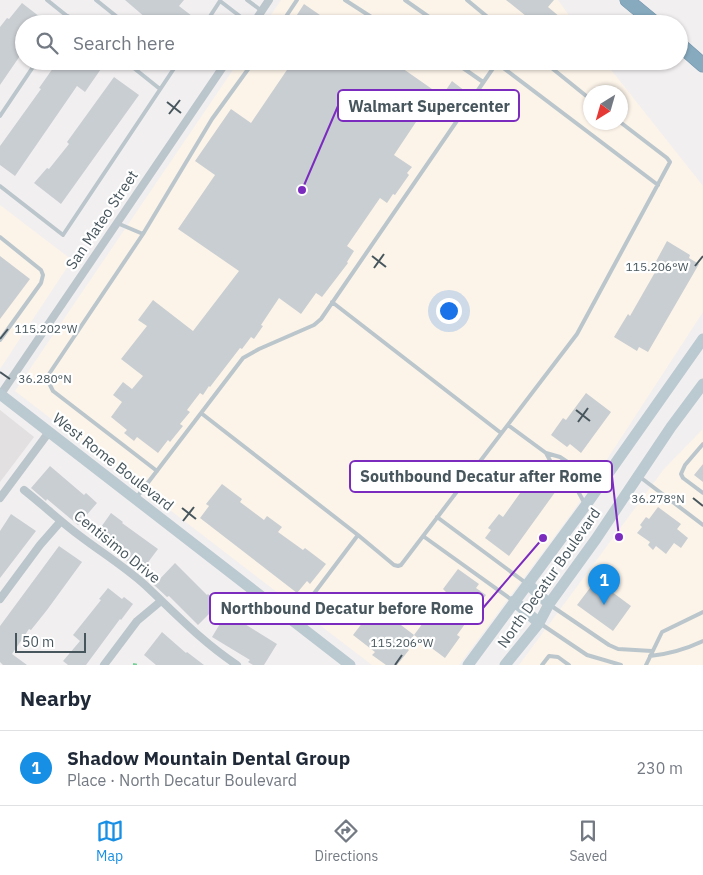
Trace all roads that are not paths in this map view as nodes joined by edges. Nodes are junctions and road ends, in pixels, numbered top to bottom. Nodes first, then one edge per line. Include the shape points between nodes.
1 (47, 0) edge
2 (96, 0) edge
3 (246, 0) edge
4 (268, 0) edge
5 (297, 0) edge
6 (346, 0) edge
7 (405, 0) edge
8 (467, 0) edge
9 (628, 0) edge
10 (221, 1) edge
11 (262, 10) junction
12 (67, 15) edge
13 (115, 15) edge
14 (211, 15) edge
15 (239, 15) edge
16 (258, 15) edge
17 (286, 15) edge
18 (368, 15) edge
19 (426, 15) edge
20 (485, 15) edge
21 (646, 15) edge
22 (688, 52) edge
23 (703, 65) edge
24 (31, 70) edge
25 (136, 70) edge
26 (173, 70) edge
27 (221, 70) edge
28 (248, 70) edge
29 (466, 70) edge
30 (491, 70) edge
31 (507, 70) edge
32 (554, 70) edge
33 (483, 82) junction
34 (160, 90) junction
35 (583, 92) edge
36 (0, 116) edge
37 (628, 128) edge
38 (658, 185) junction
39 (0, 186) edge
40 (117, 223) junction
41 (143, 234) junction
42 (0, 238) edge
43 (332, 302) junction
44 (703, 339) edge
45 (0, 340) edge
46 (703, 384) edge
47 (0, 394) edge
48 (200, 414) junction
49 (508, 425) junction
50 (48, 432) junction
51 (501, 433) junction
52 (703, 444) edge
53 (546, 453) junction
54 (157, 471) junction
55 (608, 474) junction
56 (638, 476) junction
57 (24, 490) dead end
58 (703, 493) edge
59 (0, 498) edge
60 (136, 499) junction
61 (586, 505) junction
62 (437, 517) junction
63 (61, 521) junction
64 (703, 524) edge
65 (358, 535) junction
66 (423, 536) junction
67 (528, 584) junction
68 (0, 599) edge
69 (161, 602) junction
70 (514, 602) junction
71 (549, 604) junction
72 (703, 612) edge
73 (293, 621) junction
74 (539, 623) junction
75 (703, 640) edge
76 (651, 654) junction
77 (471, 661) edge
78 (104, 665) edge
79 (237, 665) edge
80 (350, 665) edge
81 (505, 665) edge
82 (542, 665) edge
83 (569, 665) edge
84 (621, 665) edge
85 (645, 665) edge

1 - 12 lane
2 - 13 lane
3 - 11 lane
4 - 11 street
5 - 17 lane
6 - 18 lane
7 - 19 lane
8 - 20 lane
9 - 21 highway
10 - 14 lane
10 - 15 lane
11 - 16 street
22 - 23 highway
24 - 36 lane
25 - 34 lane
26 - 34 lane
27 - 40 street, San Mateo Street
28 - 41 lane via 212,120
29 - 33 lane
30 - 33 lane
31 - 38 lane
32 - 35 lane
33 - 43 lane
34 - 39 lane via 63,235
37 - 38 lane via 670,162
38 - 49 lane via 577,334
40 - 41 lane
40 - 47 street, San Mateo Street
41 - 54 lane via 49,374 48,381 53,391
42 - 45 lane via 43,275 41,283
43 - 48 lane via 314,325 243,358
43 - 51 lane
44 - 55 main road, North Decatur Boulevard
46 - 56 main road, North Decatur Boulevard
47 - 50 main road, West Rome Boulevard
48 - 54 lane
48 - 65 lane
49 - 51 lane
49 - 53 lane
50 - 59 street
50 - 60 main road, West Rome Boulevard
51 - 62 lane
52 - 58 lane via 681,474
53 - 55 lane via 560,457 578,469
53 - 61 lane via 553,466 574,484
54 - 60 lane
55 - 61 main road, North Decatur Boulevard
56 - 64 lane
56 - 71 main road, North Decatur Boulevard
57 - 63 street, Centisimo Drive
60 - 73 main road, West Rome Boulevard
61 - 67 main road, North Decatur Boulevard
62 - 66 lane
62 - 67 lane
63 - 68 street
63 - 69 street, Centisimo Drive via 137,578
65 - 66 lane via 398,566
65 - 73 lane
66 - 70 lane
67 - 70 main road, North Decatur Boulevard
67 - 71 main road
69 - 78 street via 138,621
69 - 79 street, Centisimo Drive via 196,635
70 - 74 main road
70 - 77 main road, North Decatur Boulevard
71 - 74 main road, North Decatur Boulevard
71 - 76 lane via 609,645
72 - 76 lane via 662,632
73 - 80 main road, West Rome Boulevard
74 - 81 main road, North Decatur Boulevard
74 - 84 lane via 587,655
75 - 76 lane via 686,649
76 - 85 lane
82 - 83 lane via 549,656 554,656

